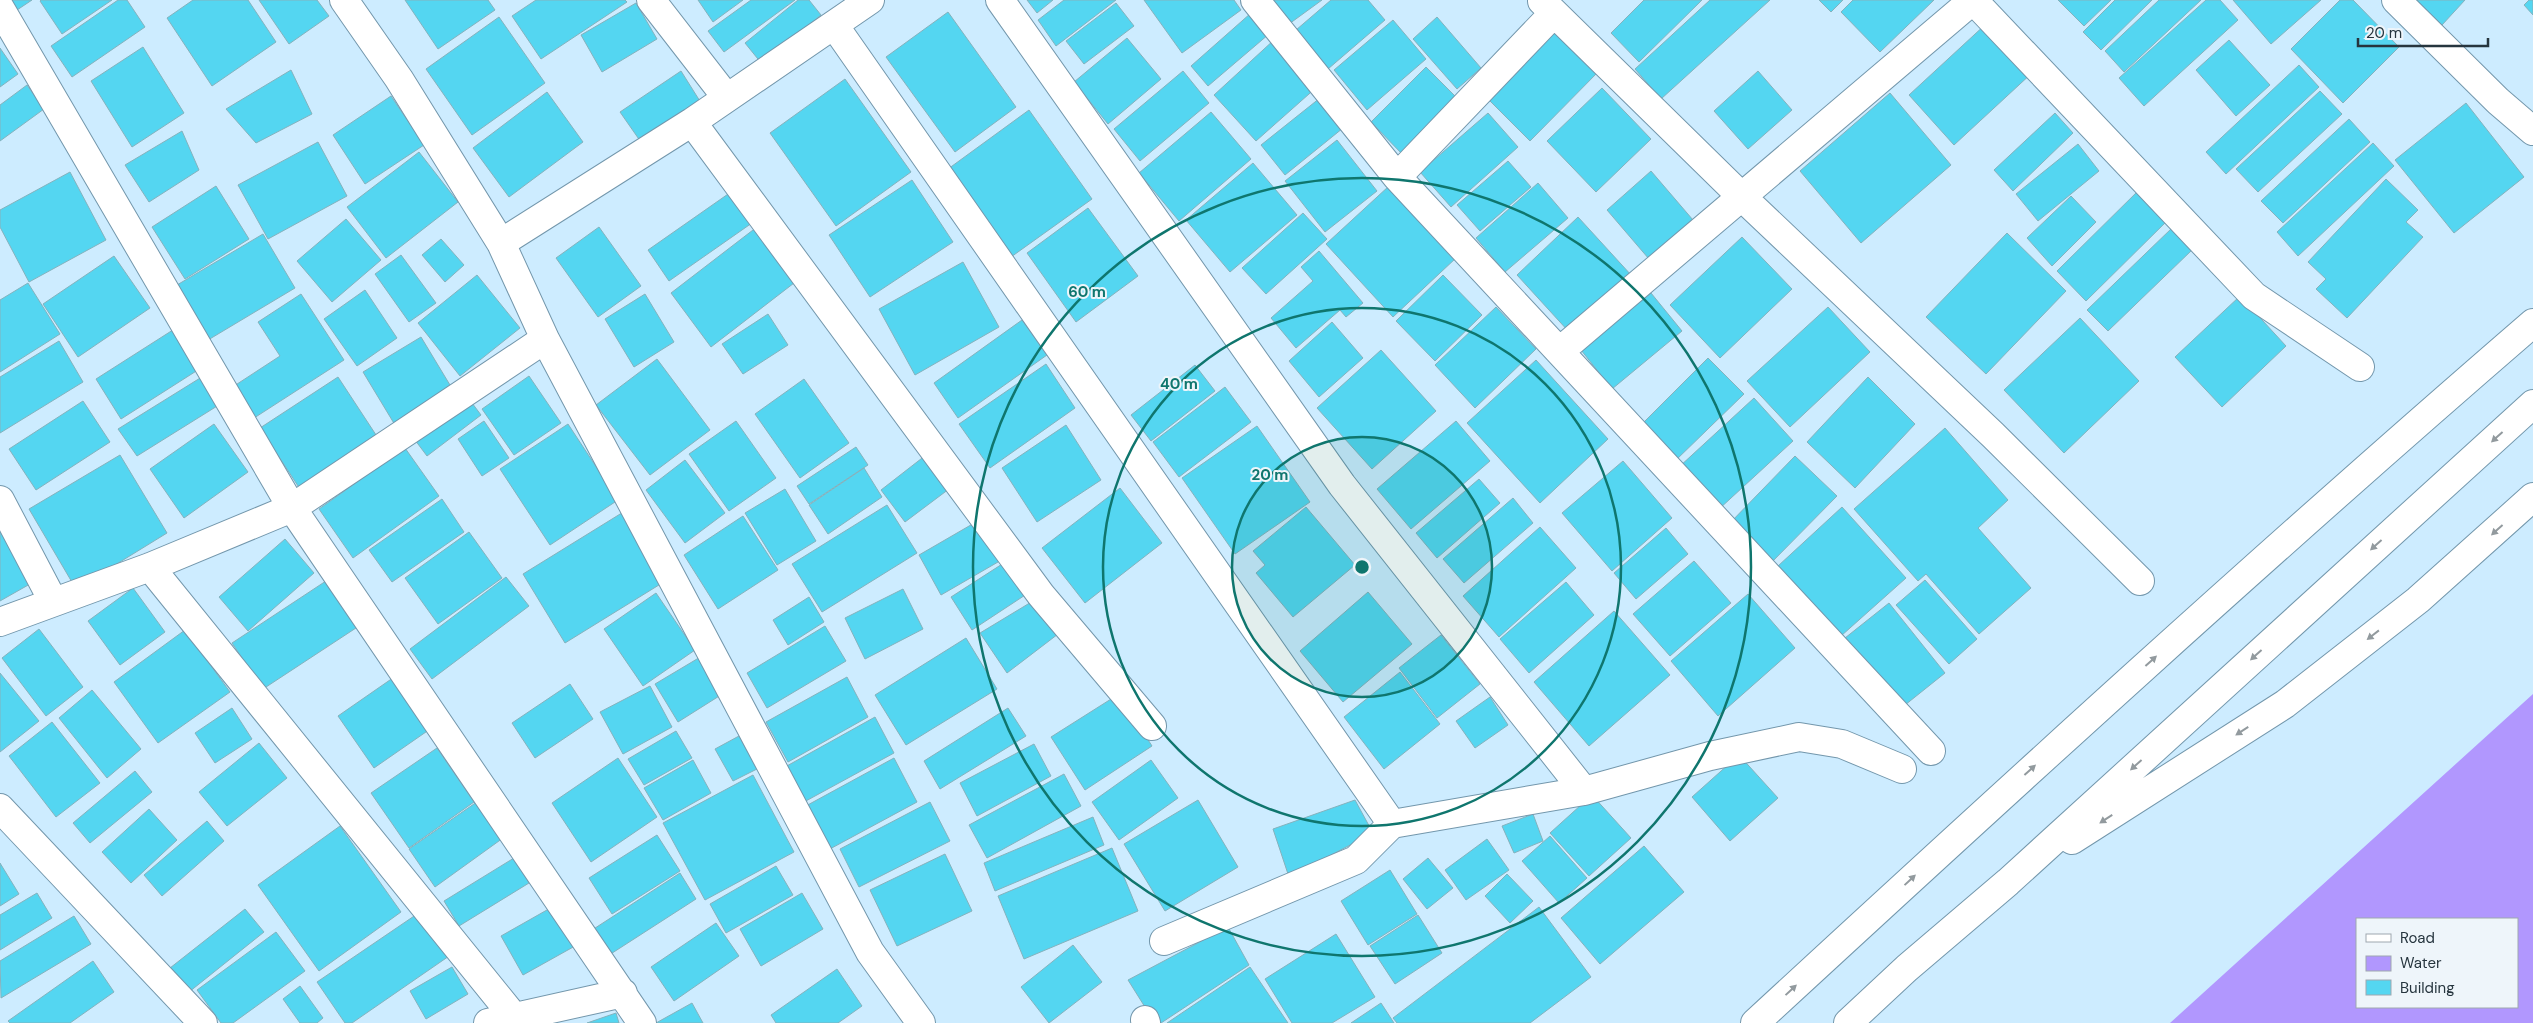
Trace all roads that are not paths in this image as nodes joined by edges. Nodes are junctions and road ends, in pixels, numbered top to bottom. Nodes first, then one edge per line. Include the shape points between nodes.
1 (344, 0) edge
2 (651, 0) edge
3 (870, 0) edge
4 (1000, 0) edge
5 (1255, 0) edge
6 (1973, 0) edge
7 (2396, 0) edge
8 (1548, 6) edge
9 (0, 8) edge
10 (834, 25) junction
11 (727, 98) junction
12 (692, 122) junction
13 (2533, 132) edge
14 (1397, 177) junction
15 (1742, 197) junction
16 (501, 243) junction
17 (2533, 324) edge
18 (545, 339) junction
19 (1560, 351) junction
20 (2360, 367) dead end
21 (2533, 404) edge
22 (2533, 497) edge
23 (0, 500) edge
24 (292, 508) junction
25 (150, 567) junction
26 (2140, 581) dead end
27 (53, 601) junction
28 (0, 622) edge
29 (1152, 726) dead end
30 (1931, 751) dead end
31 (1902, 769) dead end
32 (1584, 791) junction
33 (0, 808) edge
34 (1392, 824) junction
35 (2008, 882) junction
36 (1164, 941) dead end
37 (623, 993) junction
38 (501, 1020) edge
39 (203, 1023) edge
40 (642, 1023) edge
41 (921, 1023) edge
42 (1755, 1023) edge
43 (1848, 1023) edge

1 - 16 main road via 399,79
2 - 11 main road
3 - 10 main road
4 - 32 main road via 1342,485
5 - 14 main road
6 - 15 main road
6 - 20 main road via 2254,296
7 - 13 main road
8 - 14 main road
8 - 15 main road
9 - 24 main road
10 - 11 main road
10 - 34 main road
11 - 12 main road
12 - 16 main road
12 - 29 main road via 1041,595
14 - 19 main road
15 - 19 main road
15 - 26 main road via 1993,435
16 - 18 main road
42 -> 17 main road via 2031,768 2394,443
18 - 24 main road
18 - 41 main road via 870,952
19 - 30 main road
21 -> 35 main road
22 -> 35 main road via 2418,600 2285,704
23 - 27 main road
24 - 25 main road
24 - 37 main road
25 - 27 main road
25 - 38 main road
27 - 28 main road
31 - 32 main road via 1842,744 1799,737 1710,756
32 - 34 main road
33 - 39 main road
34 - 36 main road via 1356,860
35 - 43 main road
37 - 38 main road
37 - 40 main road

